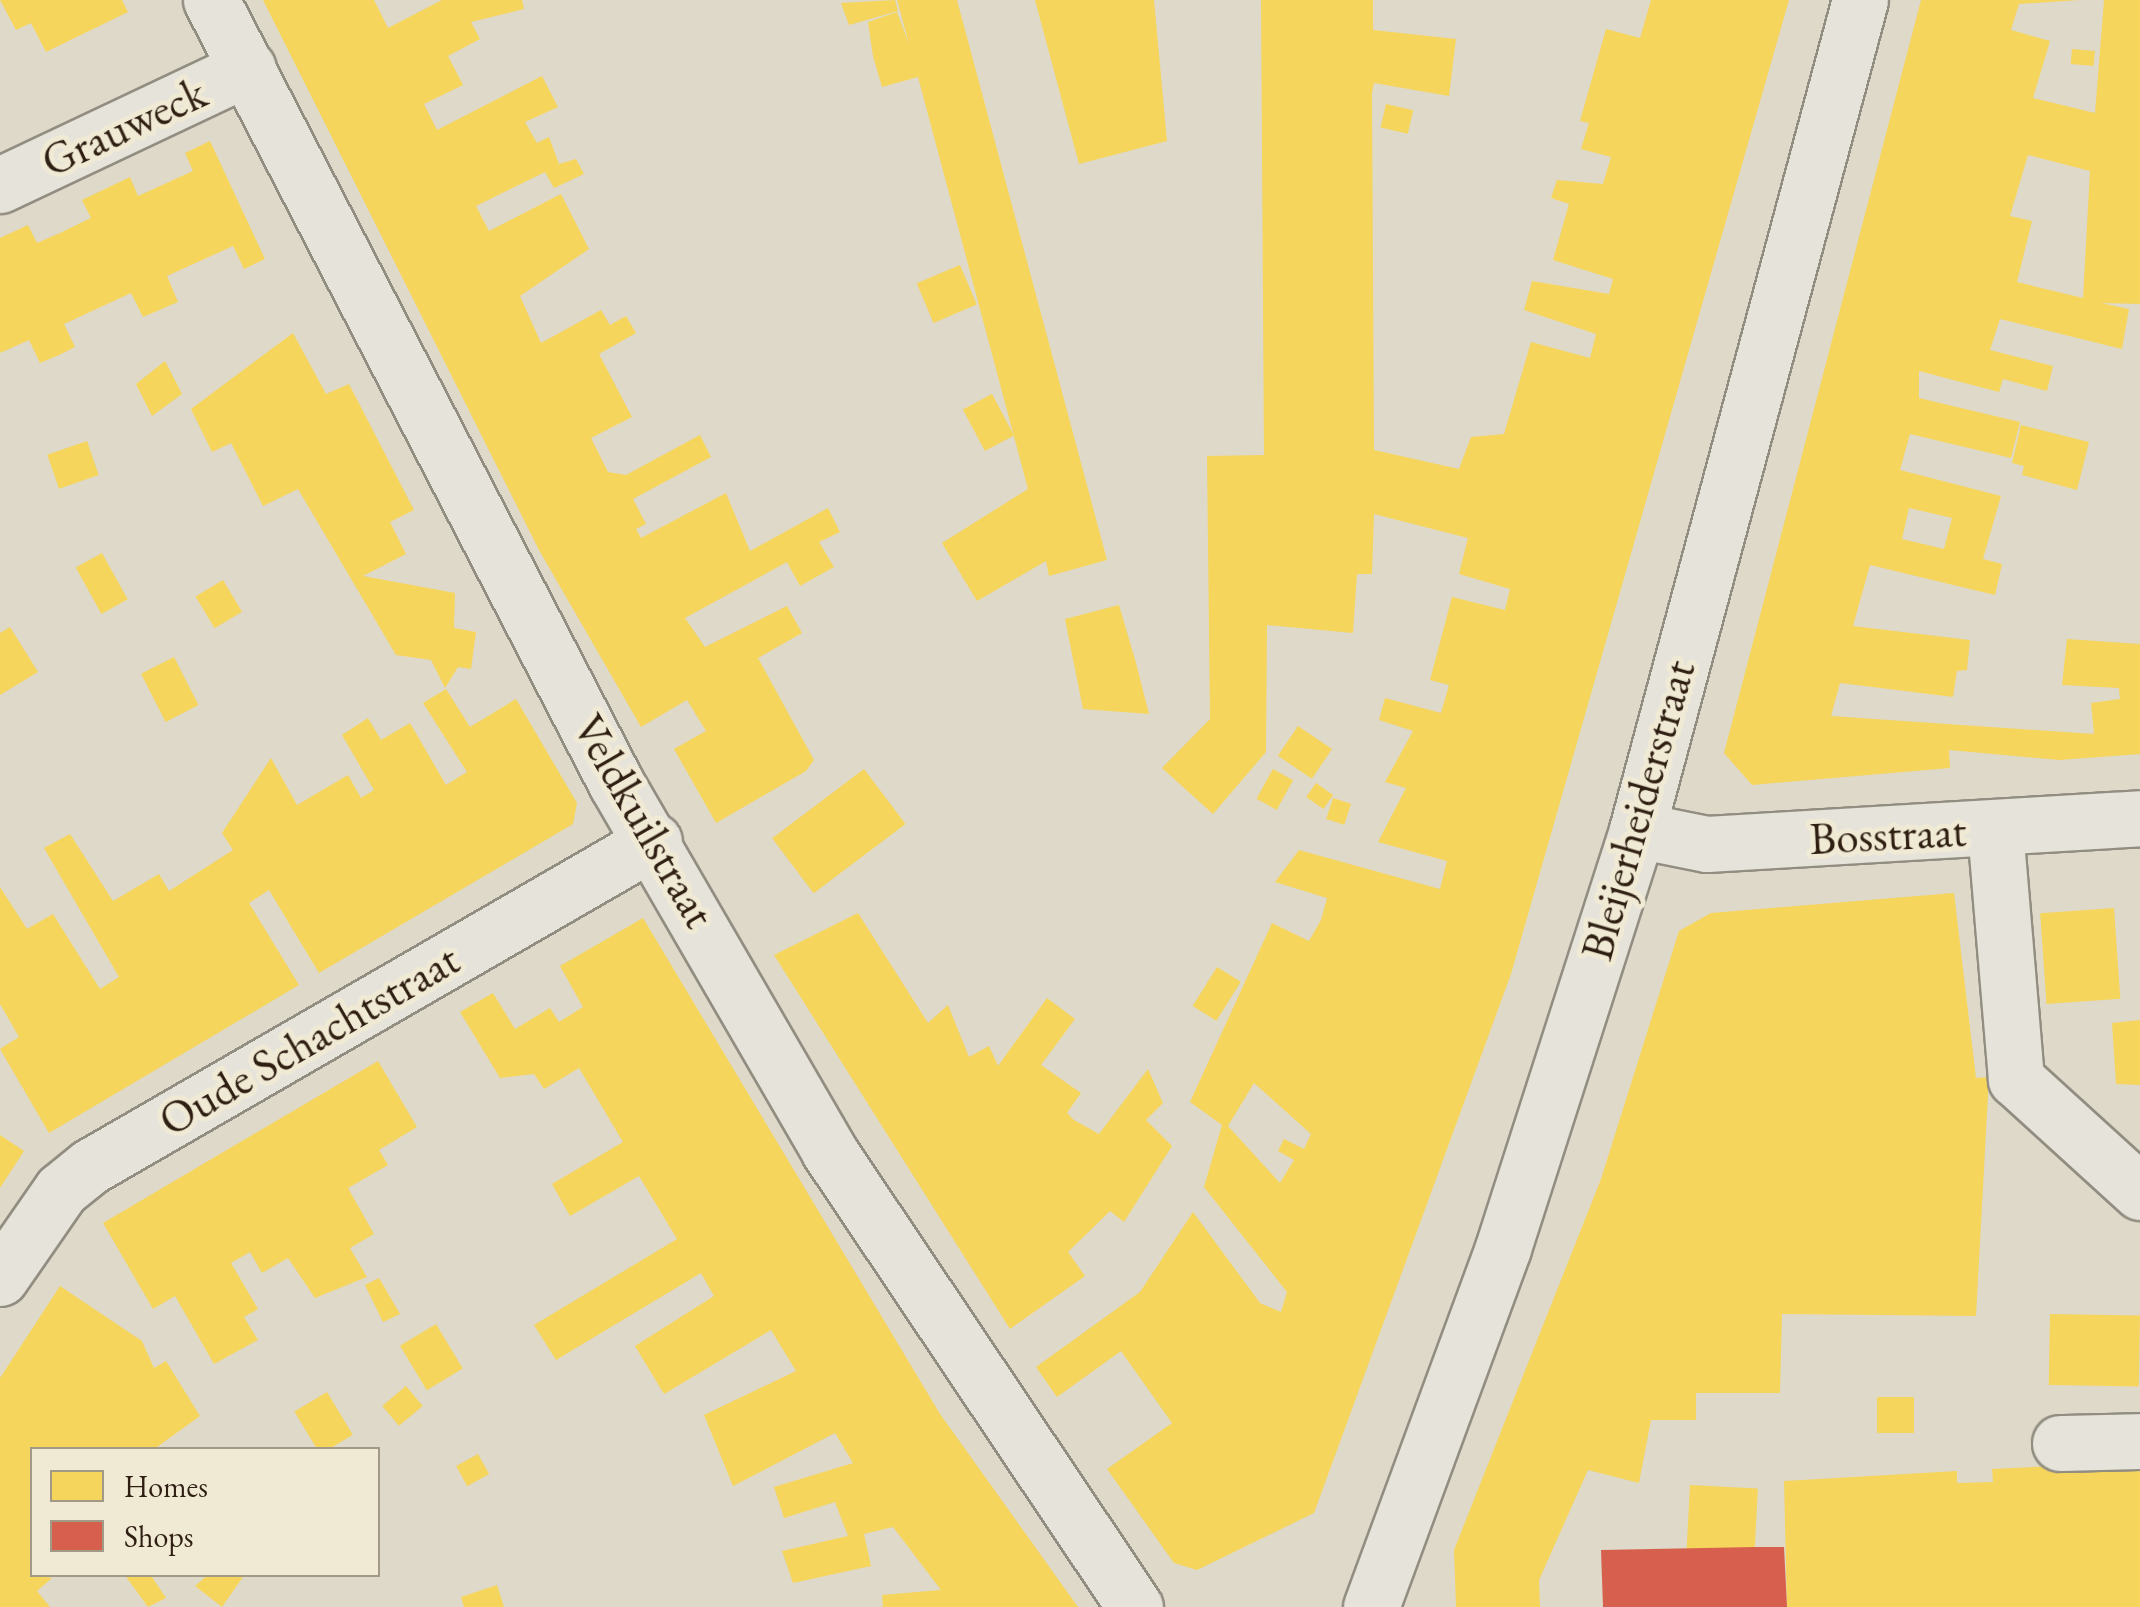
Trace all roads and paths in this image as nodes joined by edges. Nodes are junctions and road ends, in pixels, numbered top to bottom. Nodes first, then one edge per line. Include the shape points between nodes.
1 (210, 0) edge
2 (1860, 0) edge
3 (248, 68) junction
4 (0, 185) edge
5 (2140, 818) edge
6 (1995, 829) junction
7 (1637, 830) junction
8 (654, 841) junction
9 (2140, 1192) edge
10 (0, 1278) edge
11 (2140, 1440) edge
12 (2060, 1443) dead end
13 (1135, 1607) edge
14 (1371, 1607) edge

1 - 3 street, Veldkuilstraat
2 - 7 street, Bleijerheiderstraat
3 - 4 street, Grauweck
3 - 8 street, Veldkuilstraat
5 - 6 street, Bosstraat
6 - 7 street, Bosstraat via 1707,844
6 - 9 street via 2016,1079
7 - 14 street, Bleijerheiderstraat via 1502,1248
8 - 10 street, Oude Schachtstraat via 92,1166 62,1190
8 - 13 street, Veldkuilstraat via 829,1152
11 - 12 street

